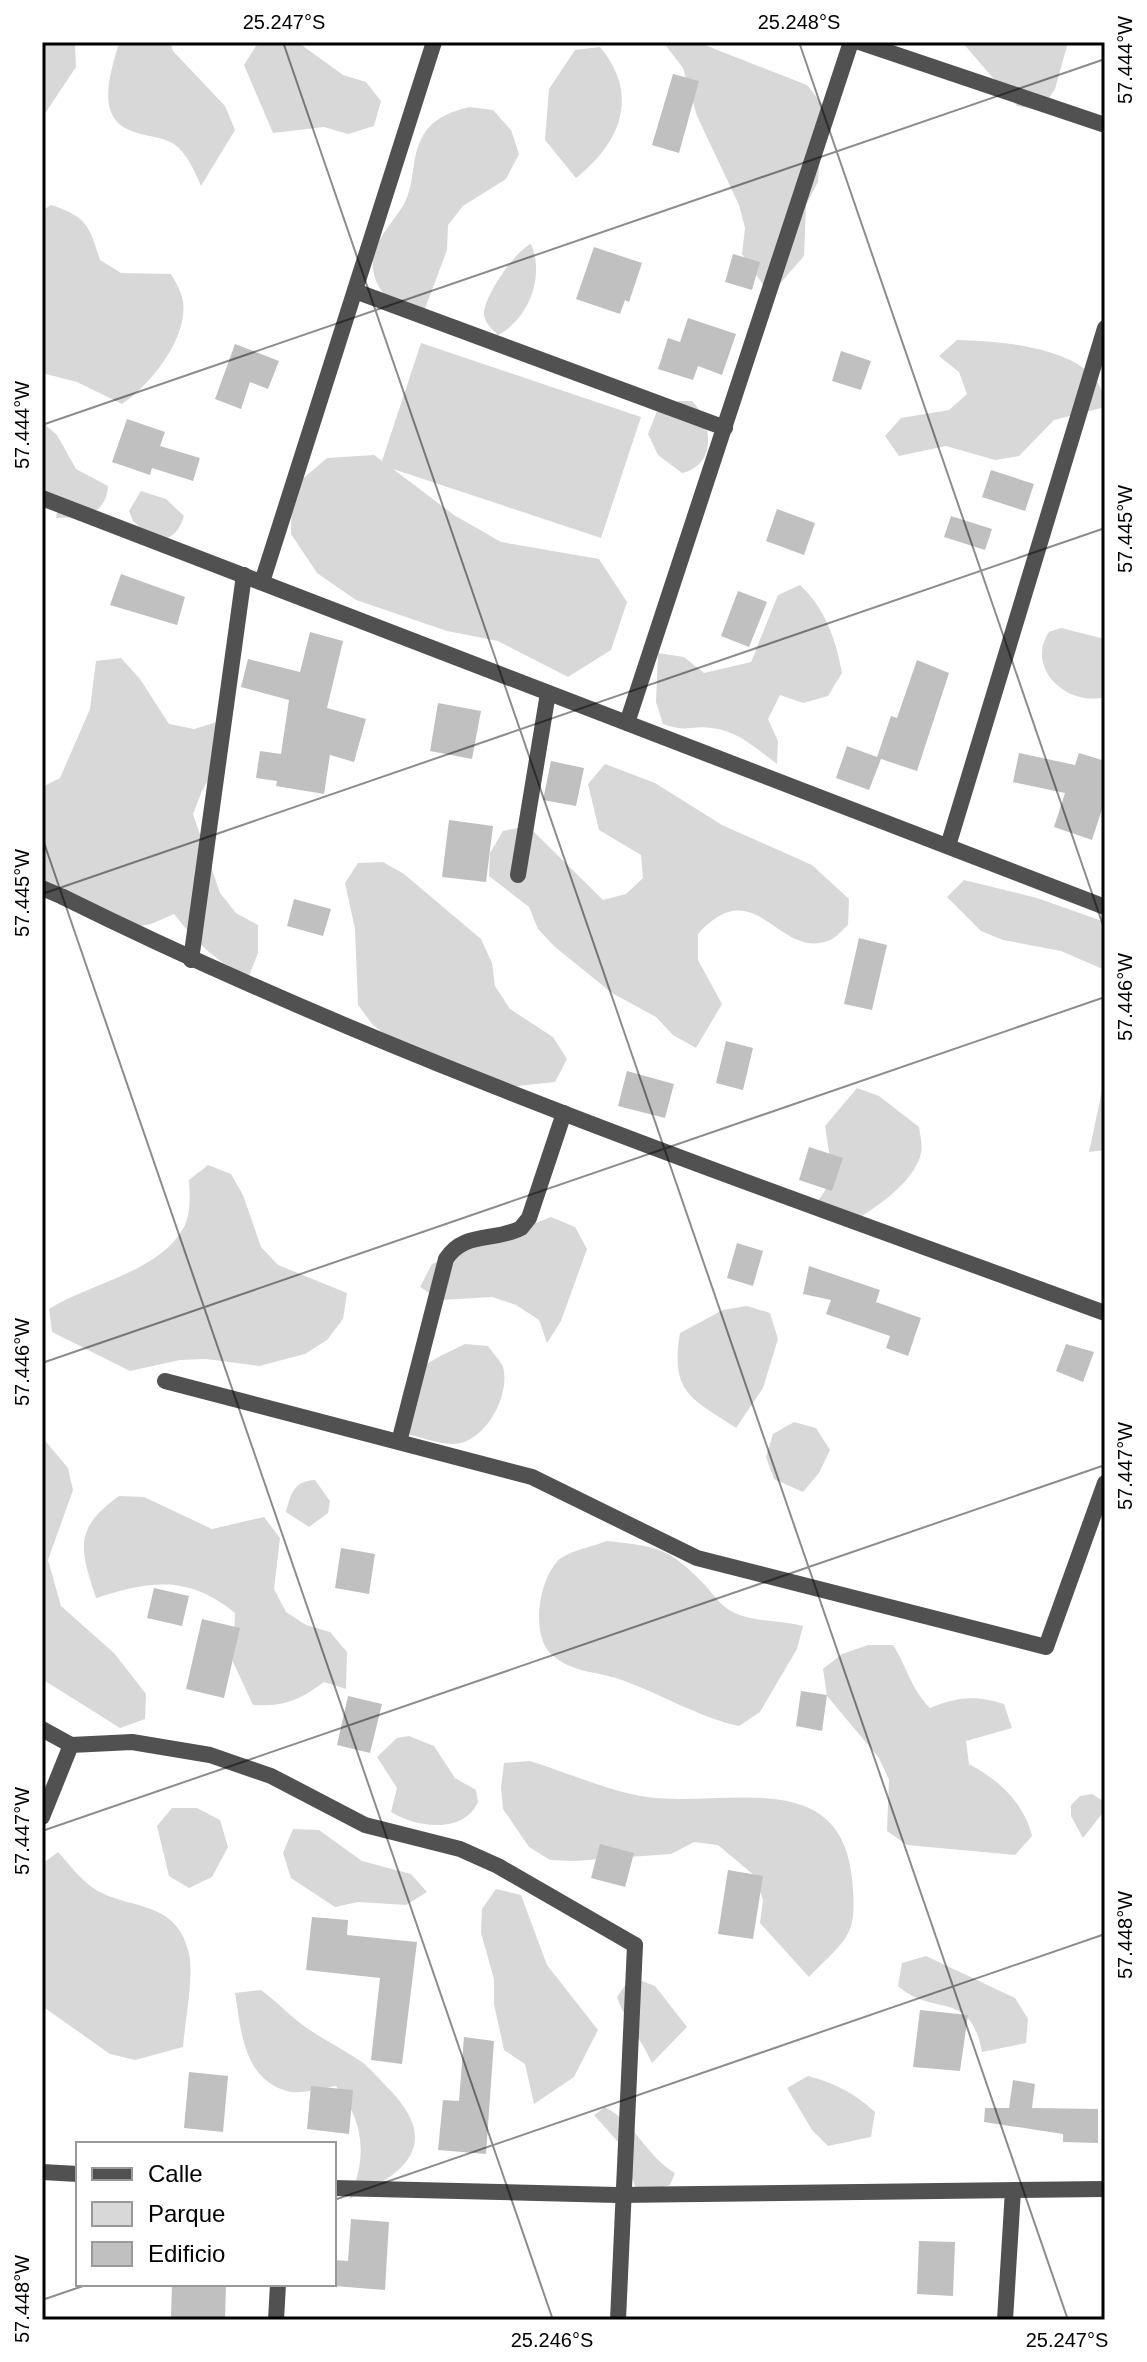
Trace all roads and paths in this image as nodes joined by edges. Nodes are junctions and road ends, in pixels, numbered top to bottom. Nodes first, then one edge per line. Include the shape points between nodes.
1 (434, 42) edge
2 (851, 42) edge
3 (859, 42) edge
4 (1105, 125) edge
5 (355, 291) junction
6 (1105, 328) edge
7 (725, 428) junction
8 (42, 498) edge
9 (244, 575) junction
10 (262, 582) junction
11 (548, 693) junction
12 (627, 723) junction
13 (948, 846) junction
14 (518, 875) dead end
15 (42, 888) edge
16 (1105, 907) edge
17 (191, 960) junction
18 (564, 1113) junction
19 (1105, 1313) edge
20 (165, 1381) dead end
21 (399, 1442) junction
22 (1105, 1483) edge
23 (42, 1729) edge
24 (71, 1745) junction
25 (42, 1817) edge
26 (42, 2172) edge
27 (76, 2174) edge
28 (336, 2188) edge
29 (1105, 2189) edge
30 (1013, 2190) junction
31 (623, 2195) junction
32 (278, 2286) edge
33 (276, 2320) edge
34 (618, 2320) edge
35 (1005, 2320) edge

1 - 5 street
2 - 7 street
3 - 4 street
5 - 7 street
5 - 10 street
6 - 13 street
7 - 12 street
8 - 9 street
9 - 10 street
9 - 17 street
10 - 11 street
11 - 12 street
11 - 14 street
12 - 13 street
13 - 16 street
15 - 17 street
17 - 18 street
18 - 19 street
18 - 21 street via 521,1228 464,1240 446,1259
20 - 21 street
21 - 22 street via 532,1477 697,1558 1046,1647
23 - 24 street
24 - 25 street
24 - 31 street via 132,1742 210,1755 271,1776 365,1825 460,1849 498,1866 635,1945
26 - 27 street
28 - 31 street
29 - 30 street
30 - 31 street
30 - 35 street
31 - 34 street
32 - 33 street

